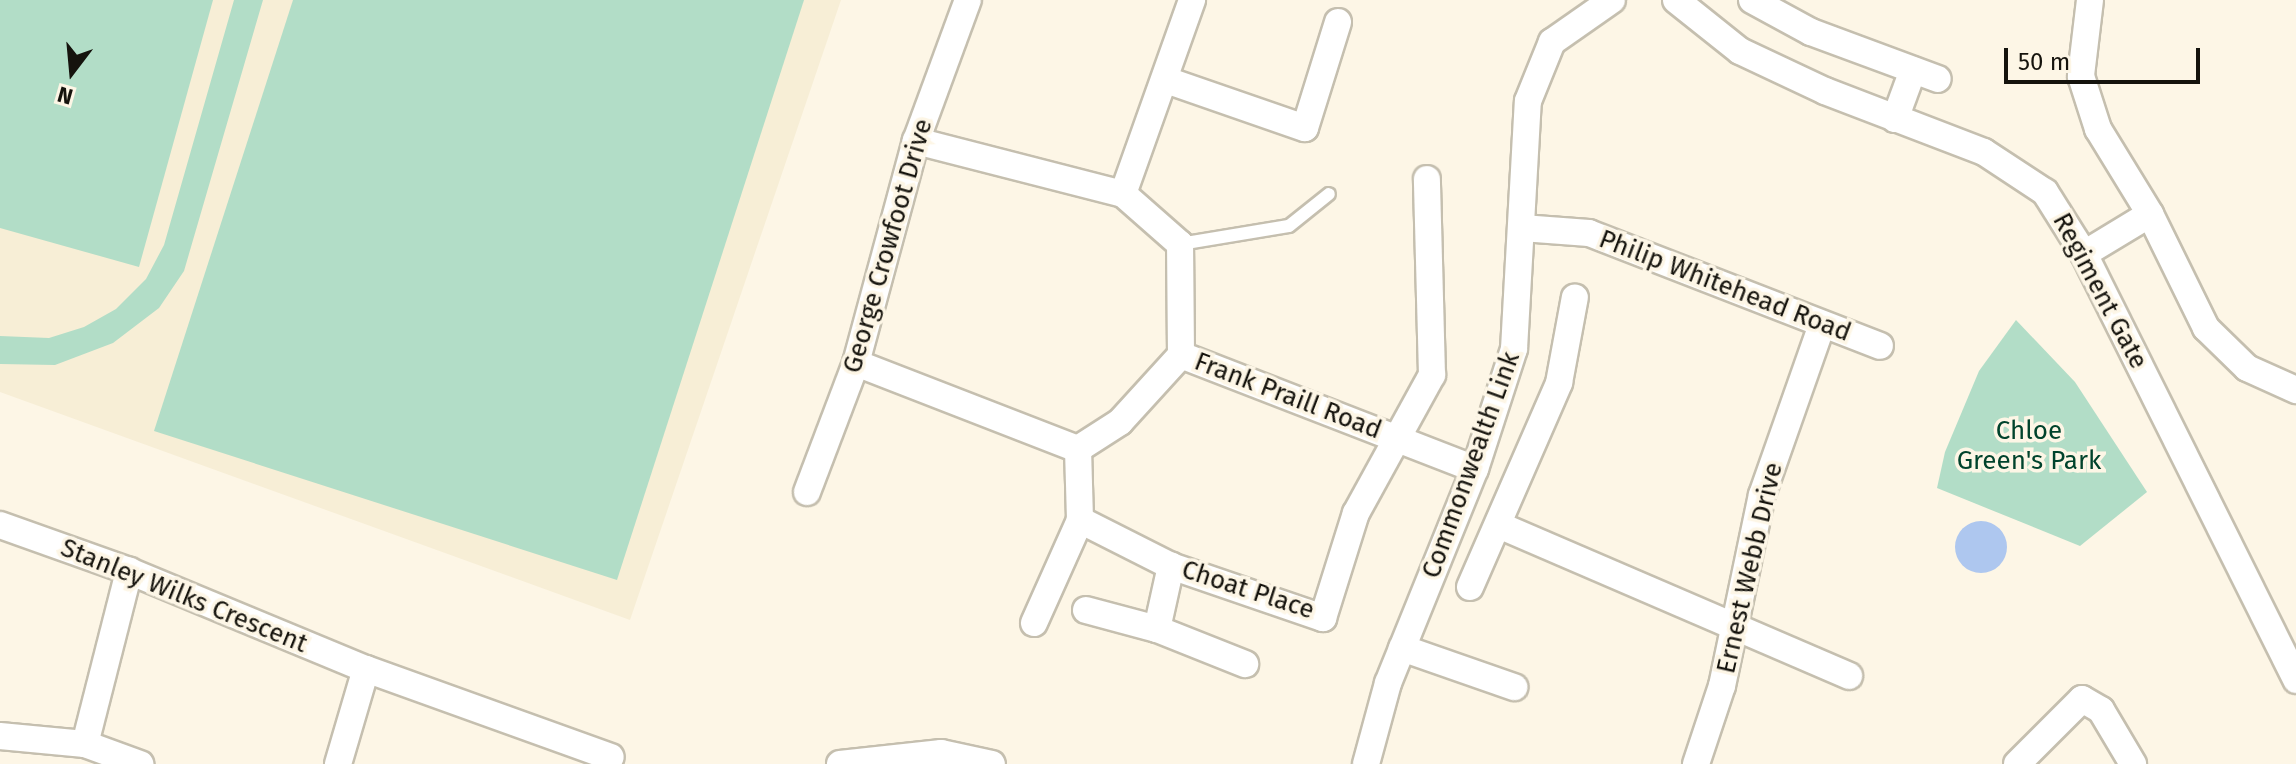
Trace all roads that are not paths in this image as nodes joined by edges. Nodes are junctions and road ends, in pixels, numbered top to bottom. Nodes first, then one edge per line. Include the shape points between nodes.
1 (968, 0) edge
2 (1192, 0) edge
3 (1612, 0) edge
4 (1676, 0) edge
5 (1752, 0) edge
6 (2090, 0) edge
7 (1338, 22) dead end
8 (1913, 70) junction
9 (1938, 79) dead end
10 (1166, 80) junction
11 (1895, 119) junction
12 (916, 141) junction
13 (1427, 179) dead end
14 (1123, 194) junction
15 (1329, 194) dead end
16 (2150, 214) junction
17 (1522, 228) junction
18 (1180, 244) junction
19 (2084, 254) junction
20 (1575, 297) dead end
21 (1821, 327) junction
22 (1880, 346) dead end
23 (1181, 355) junction
24 (856, 363) junction
25 (2296, 390) edge
26 (1395, 437) junction
27 (1078, 449) junction
28 (1475, 469) junction
29 (807, 492) dead end
30 (1080, 520) junction
31 (0, 525) edge
32 (1501, 526) junction
33 (1171, 566) junction
34 (129, 571) junction
35 (1470, 587) dead end
36 (1086, 610) dead end
37 (1034, 623) dead end
38 (1157, 629) junction
39 (1734, 630) junction
40 (1402, 648) junction
41 (1245, 664) dead end
42 (366, 669) junction
43 (1849, 676) dead end
44 (2296, 680) edge
45 (1514, 687) dead end
46 (0, 736) edge
47 (85, 744) junction
48 (611, 757) dead end
49 (140, 764) edge
50 (338, 764) edge
51 (840, 764) edge
52 (992, 764) edge
53 (1366, 764) edge
54 (1696, 764) edge
55 (2017, 764) edge
56 (2133, 764) edge

1 - 12 street, George Crowfoot Drive
2 - 10 street
3 - 17 street, Commonwealth Link via 1552,42 1528,101
4 - 11 street, Regiment Gate via 1740,51
5 - 8 street via 1811,32
6 - 16 street via 2081,76 2098,129
7 - 10 street via 1305,128
8 - 9 street
8 - 11 street
10 - 14 street
11 - 19 street, Regiment Gate via 1984,152 2045,192
12 - 14 street
12 - 24 street, George Crowfoot Drive
13 - 26 street, Frank Praill Road via 1432,375
14 - 18 street
15 - 18 lane via 1289,226
16 - 19 street
16 - 25 street via 2206,328 2247,368
17 - 21 street, Philip Whitehead Road via 1589,233
17 - 28 street, Commonwealth Link via 1514,349
18 - 23 street
19 - 44 street, Regiment Gate
20 - 32 street via 1559,383
21 - 22 street, Philip Whitehead Road
21 - 39 street, Ernest Webb Drive via 1762,495
23 - 26 street, Frank Praill Road
23 - 27 street via 1120,422
24 - 27 street
24 - 29 street, George Crowfoot Drive
26 - 28 street, Frank Praill Road
26 - 33 street, Choat Place via 1356,513 1323,618
27 - 30 street
28 - 40 street, Commonwealth Link
30 - 33 street, Choat Place
30 - 37 street
31 - 34 street, Stanley Wilks Crescent
32 - 35 street
32 - 39 street
33 - 38 street, Choat Place
34 - 42 street, Stanley Wilks Crescent
34 - 47 street
36 - 38 street
38 - 41 street
39 - 43 street
39 - 54 street, Ernest Webb Drive via 1707,744
40 - 45 street
40 - 53 street, Commonwealth Link
42 - 48 street, Stanley Wilks Crescent
42 - 50 street
46 - 47 street
47 - 49 street
51 - 52 street via 941,753
55 - 56 street via 2082,699 2101,710

